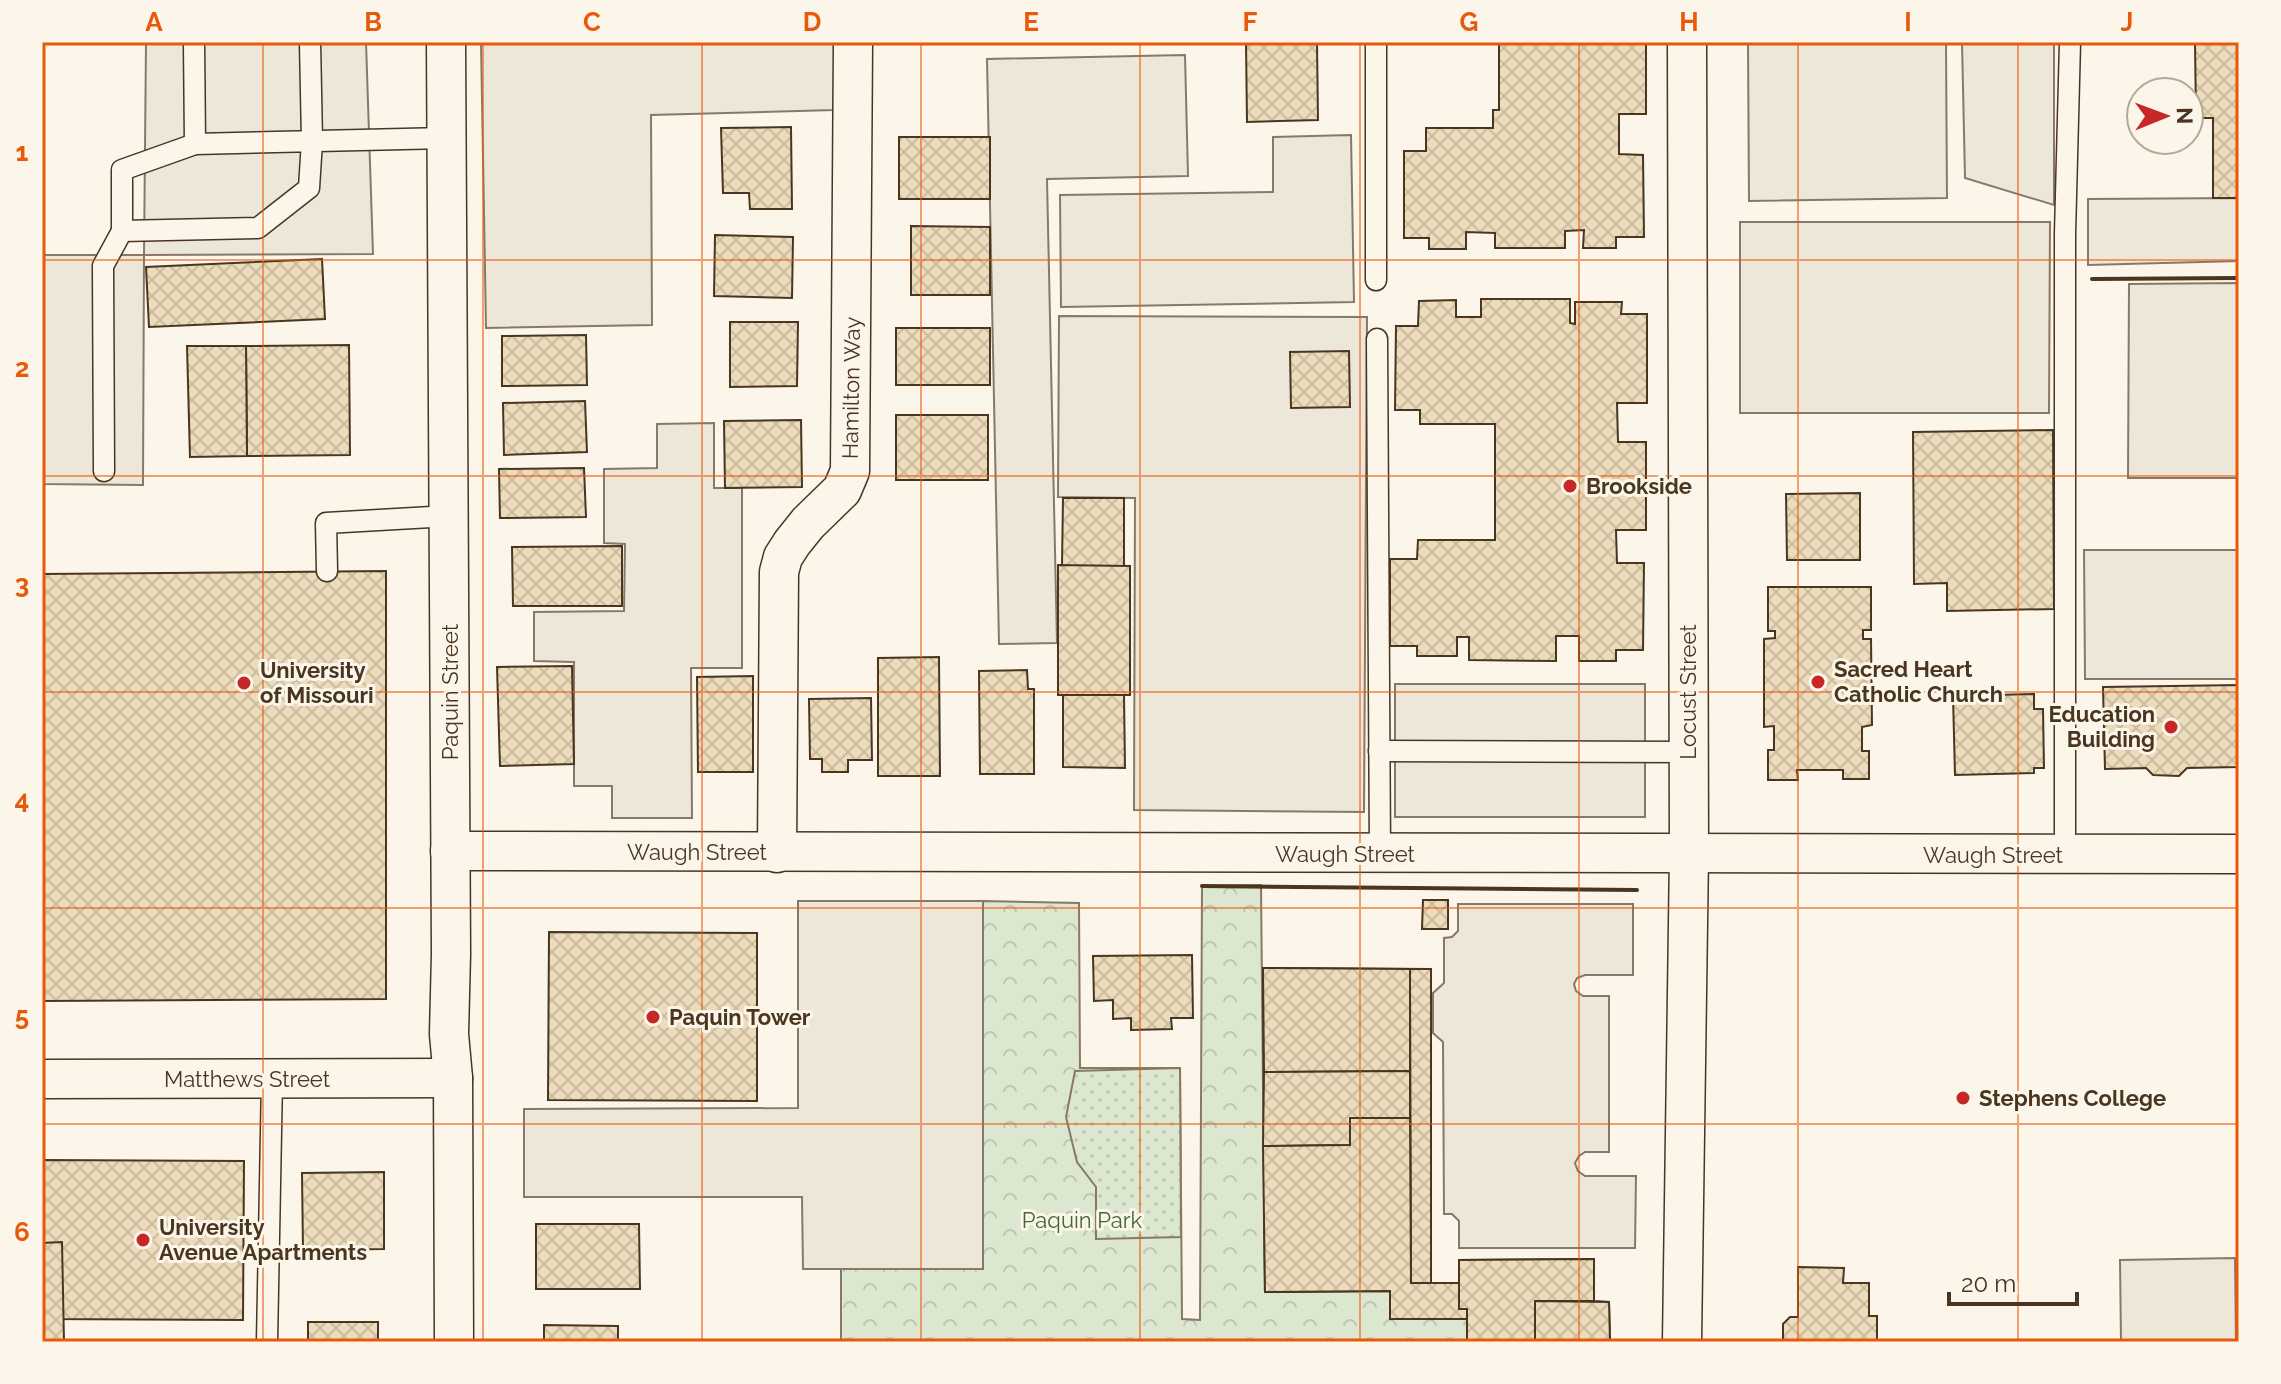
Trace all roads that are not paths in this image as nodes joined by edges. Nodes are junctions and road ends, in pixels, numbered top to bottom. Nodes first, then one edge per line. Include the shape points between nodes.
1 (194, 42) edge
2 (310, 42) edge
3 (446, 42) edge
4 (853, 42) edge
5 (1376, 42) edge
6 (1687, 42) edge
7 (2070, 42) edge
8 (446, 138) junction
9 (312, 141) junction
10 (195, 144) junction
11 (122, 231) junction
12 (1376, 280) dead end
13 (1377, 339) dead end
14 (104, 471) dead end
15 (449, 516) junction
16 (327, 571) dead end
17 (1379, 751) junction
18 (1688, 752) junction
19 (450, 851) junction
20 (777, 853) junction
21 (1380, 854) junction
22 (1689, 854) junction
23 (2239, 854) edge
24 (2065, 855) junction
25 (453, 1078) junction
26 (42, 1079) edge
27 (272, 1079) junction
28 (267, 1342) edge
29 (454, 1342) edge
30 (1682, 1342) edge

1 - 10 lane
2 - 9 lane
3 - 8 street, Paquin Street
4 - 20 street, Hamilton Way via 850,471 842,490 792,543 779,572
5 - 12 lane
6 - 18 street, Locust Street
7 - 24 lane
8 - 9 lane
8 - 15 street, Paquin Street
9 - 10 lane
9 - 11 lane via 309,188 258,228
10 - 11 lane via 122,170
11 - 14 lane via 103,266
13 - 17 lane
15 - 16 lane via 326,523
15 - 19 street, Paquin Street
17 - 18 lane
17 - 21 lane
18 - 22 street, Locust Street
19 - 20 street, Waugh Street
19 - 25 street, Paquin Street
20 - 21 street, Waugh Street
21 - 22 street, Waugh Street
22 - 24 street, Waugh Street
22 - 30 street, Locust Street
23 - 24 street, Waugh Street
25 - 27 street, Matthews Street
25 - 29 street, Paquin Street
26 - 27 street, Matthews Street
27 - 28 lane

